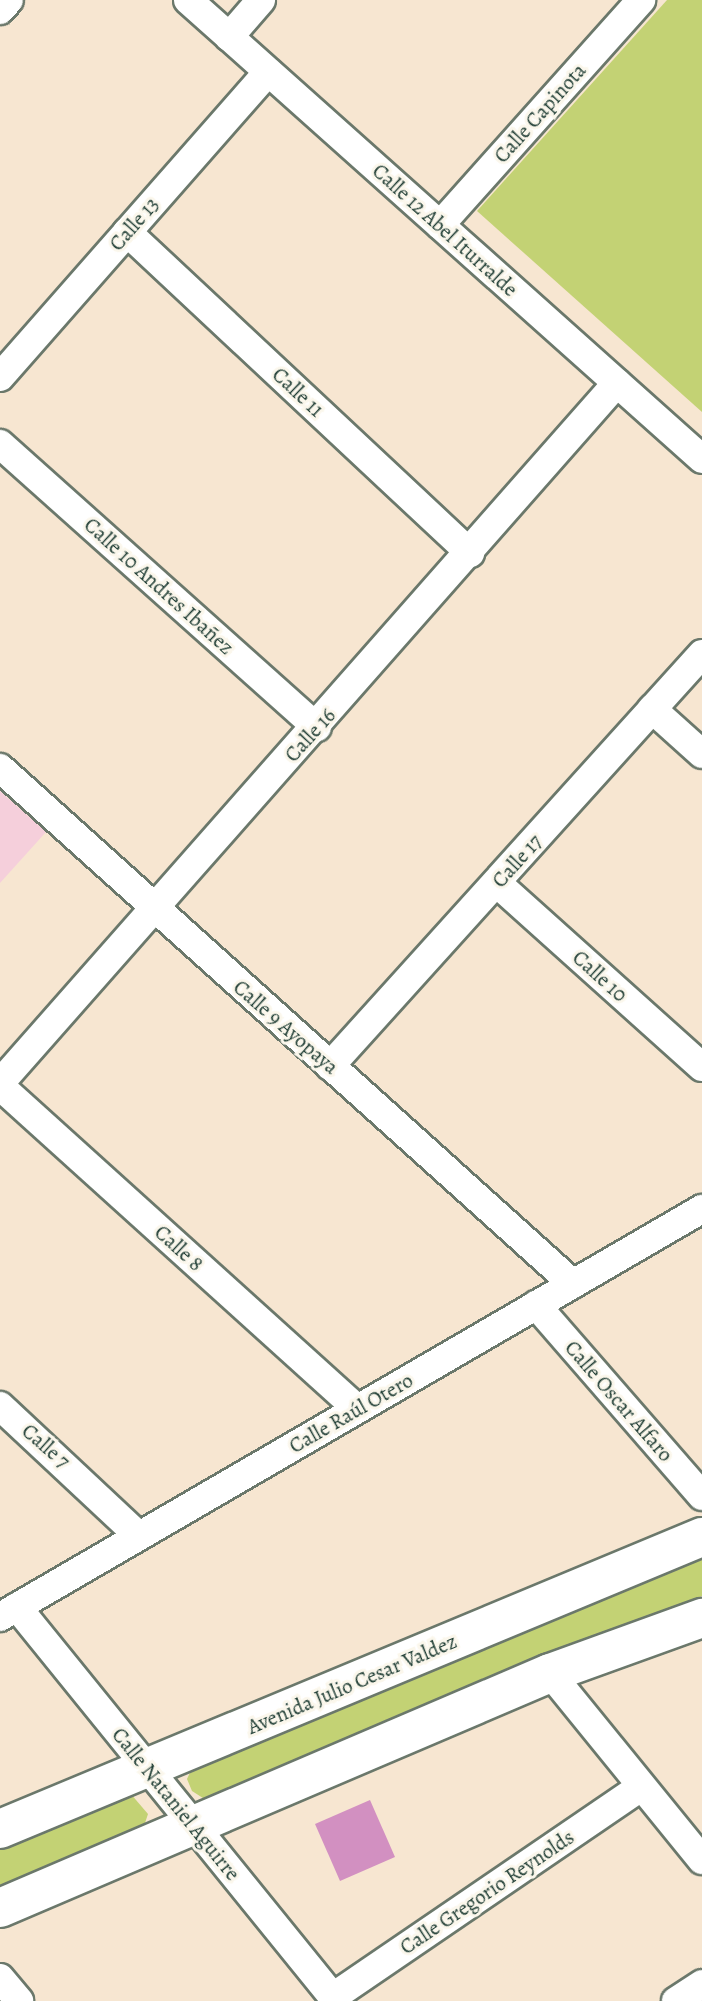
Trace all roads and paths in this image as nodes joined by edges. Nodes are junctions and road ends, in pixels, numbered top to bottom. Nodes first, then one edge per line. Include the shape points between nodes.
1 (9, 0) edge
2 (188, 0) edge
3 (261, 0) edge
4 (641, 0) edge
5 (0, 10) edge
6 (229, 37) junction
7 (268, 72) junction
8 (440, 225) junction
9 (127, 232) junction
10 (0, 377) edge
11 (617, 383) junction
12 (0, 444) edge
13 (702, 459) edge
14 (470, 553) junction
15 (702, 654) edge
16 (652, 709) junction
17 (317, 727) junction
18 (702, 754) edge
19 (0, 768) edge
20 (498, 884) junction
21 (152, 910) junction
22 (330, 1066) junction
23 (702, 1067) edge
24 (0, 1085) edge
25 (702, 1209) edge
26 (573, 1284) junction
27 (536, 1305) junction
28 (0, 1406) edge
29 (357, 1409) junction
30 (702, 1496) edge
31 (139, 1536) junction
32 (702, 1537) edge
33 (8, 1612) edge
34 (702, 1618) edge
35 (550, 1673) junction
36 (148, 1770) junction
37 (641, 1787) junction
38 (194, 1827) junction
39 (0, 1829) edge
40 (702, 1860) edge
41 (0, 1908) edge
42 (0, 1978) edge
43 (702, 1984) edge
44 (335, 1999) edge
45 (19, 2001) edge
46 (676, 2001) edge

1 - 5 street
2 - 6 street, Calle 12 Abel Iturralde
3 - 6 street
4 - 8 street, Calle Capinota
6 - 7 street, Calle 12 Abel Iturralde
7 - 8 street, Calle 12 Abel Iturralde
7 - 9 street, Calle 13
8 - 11 street, Calle 12 Abel Iturralde
9 - 10 street, Calle 13
9 - 14 street, Calle 11
11 - 13 street, Calle 12 Abel Iturralde
11 - 14 street, Calle 16
12 - 17 street, Calle 10 Andres Ibañez
14 - 17 street, Calle 16
15 - 16 street, Calle 17
16 - 18 street
16 - 20 street, Calle 17
17 - 21 street, Calle 16
19 - 21 street, Calle 9 Ayopaya
20 - 22 street, Calle 17
20 - 23 street, Calle 10
21 - 22 street, Calle 9 Ayopaya
21 - 24 street, Calle 16
22 - 26 street, Calle 9 Ayopaya
24 - 29 street, Calle 8
25 - 26 street, Calle Raúl Otero
26 - 27 street, Calle Raúl Otero
27 - 29 street, Calle Raúl Otero
27 - 30 street, Calle Oscar Alfaro
28 - 31 street, Calle 7 via 92,1486
29 - 31 street, Calle Raúl Otero
31 - 33 street, Calle Raúl Otero
32 - 36 main road, Avenida Julio Cesar Valdez
33 - 36 street, Calle Nataniel Aguirre
34 - 35 main road
35 - 37 street
35 - 38 main road
36 - 38 street, Calle Nataniel Aguirre
36 - 39 main road, Avenida Julio Cesar Valdez
37 - 40 street
37 - 44 street, Calle Gregorio Reynolds
38 - 41 main road
38 - 44 street, Calle Nataniel Aguirre
42 - 45 street
43 - 46 street

